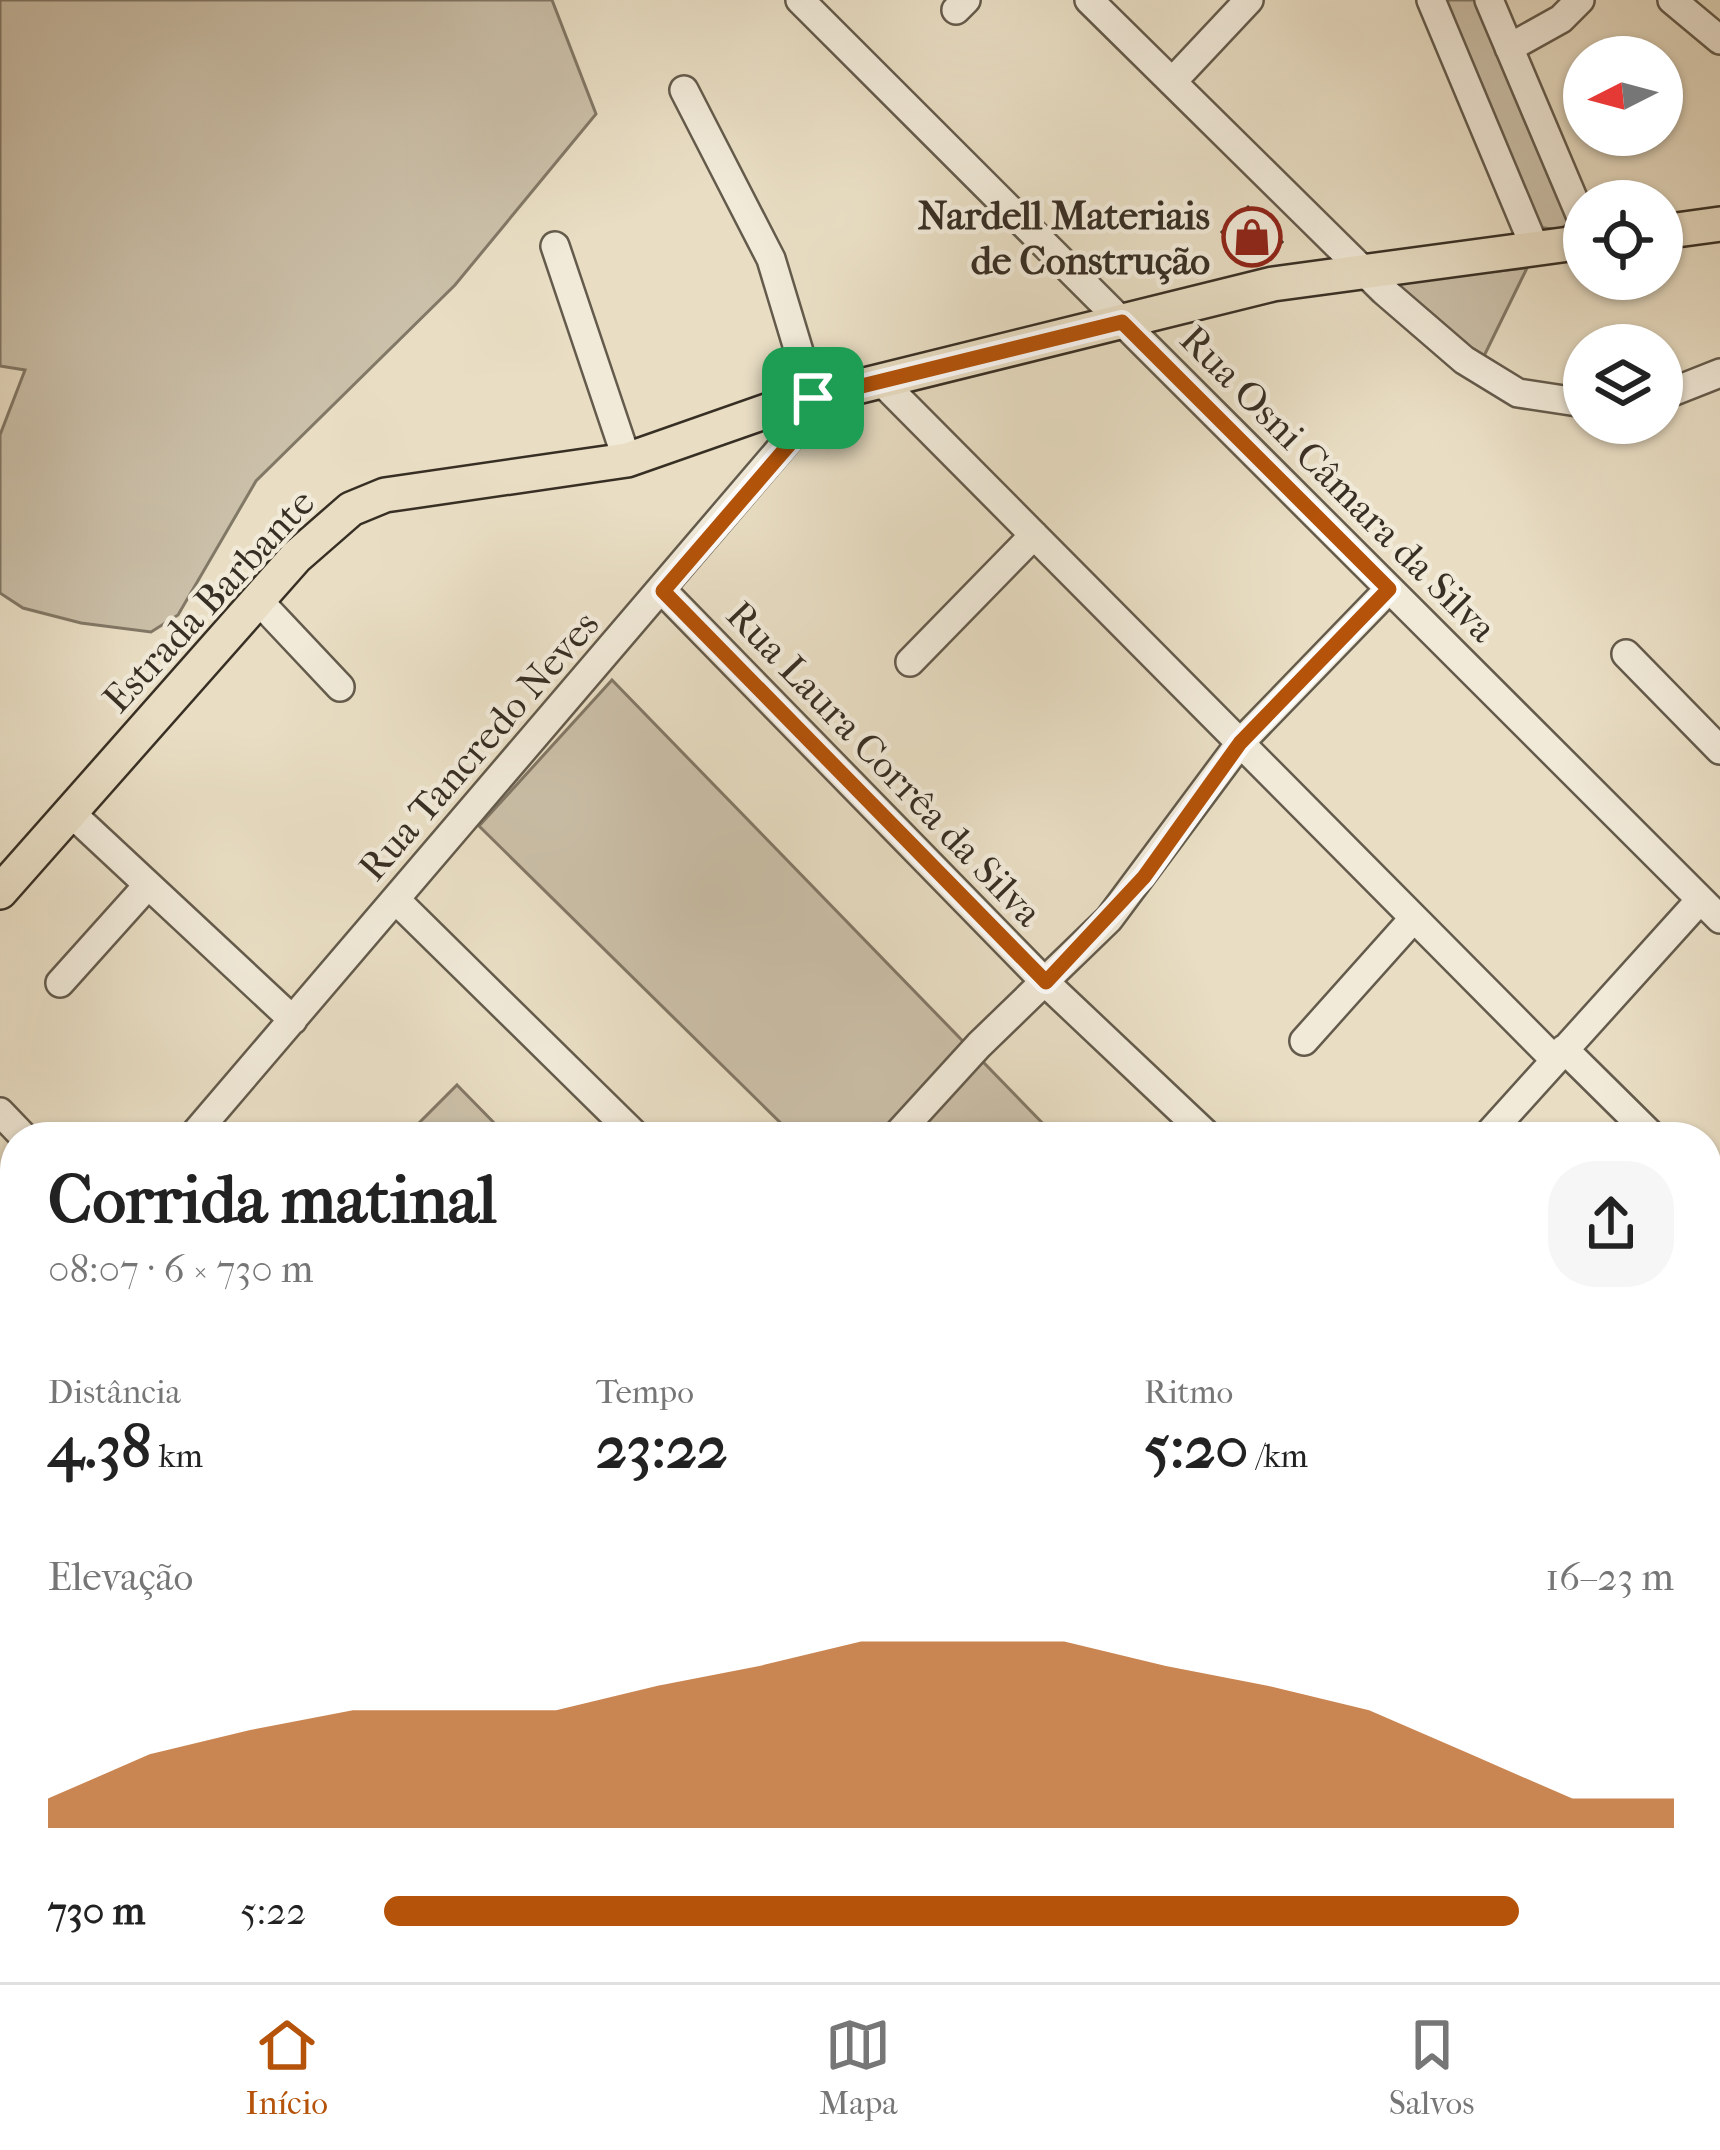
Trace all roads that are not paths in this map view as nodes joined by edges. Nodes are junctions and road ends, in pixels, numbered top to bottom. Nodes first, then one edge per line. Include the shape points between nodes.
1 (800, 0) edge
2 (1089, 0) edge
3 (1249, 0) edge
4 (1431, 0) edge
5 (1489, 0) edge
6 (1580, 0) edge
7 (1672, 0) edge
8 (1720, 40) edge
9 (1509, 48) junction
10 (1172, 82) junction
11 (684, 90) dead end
12 (1565, 180) edge
13 (1720, 224) edge
14 (1683, 229) edge
15 (1563, 245) edge
16 (555, 246) dead end
17 (1534, 248) junction
18 (1361, 268) junction
19 (1122, 322) junction
20 (1720, 373) edge
21 (881, 381) junction
22 (1683, 388) edge
23 (813, 398) junction
24 (1563, 400) edge
25 (627, 460) junction
26 (1034, 536) junction
27 (1389, 589) junction
28 (663, 591) junction
29 (258, 600) junction
30 (1626, 654) dead end
31 (910, 662) dead end
32 (340, 687) dead end
33 (1240, 743) junction
34 (1720, 750) edge
35 (70, 812) junction
36 (148, 885) junction
37 (0, 892) edge
38 (397, 900) junction
39 (1710, 910) edge
40 (1414, 918) junction
41 (1046, 982) junction
42 (60, 983) dead end
43 (293, 1019) junction
44 (1304, 1041) dead end
45 (1559, 1054) junction
46 (205, 1122) edge
47 (622, 1122) edge
48 (909, 1122) edge
49 (1193, 1122) edge
50 (1499, 1122) edge
51 (1636, 1122) edge

1 - 19 street, Rua Osni Câmara da Silva
2 - 10 street
3 - 10 street
4 - 17 street
5 - 9 street
6 - 9 street
7 - 8 street
9 - 12 street
10 - 18 street
11 - 23 street via 771,259
13 - 14 main road
15 - 17 main road, Estrada Barbante
16 - 25 street
17 - 18 main road, Estrada Barbante
18 - 19 main road, Estrada Barbante
18 - 24 street via 1483,374 1517,393
19 - 21 main road, Estrada Barbante
19 - 27 street, Rua Osni Câmara da Silva
20 - 22 street
21 - 23 main road, Estrada Barbante
21 - 26 street
23 - 25 main road, Estrada Barbante
23 - 28 street, Rua Tancredo Neves via 805,426
25 - 29 main road, Estrada Barbante via 385,495 325,528
26 - 31 street
26 - 33 street
27 - 33 street
27 - 39 street, Rua Osni Câmara da Silva
28 - 38 street, Rua Tancredo Neves
28 - 41 street, Rua Laura Corrêa da Silva
29 - 32 street
29 - 35 main road, Estrada Barbante
30 - 34 street
33 - 40 street
33 - 41 street via 1144,877
35 - 36 street
35 - 37 main road, Estrada Barbante
36 - 42 street
36 - 43 street
38 - 43 street, Rua Tancredo Neves
38 - 47 street
39 - 45 street
40 - 44 street
40 - 45 street
41 - 48 street
41 - 49 street, Rua Laura Corrêa da Silva
43 - 46 street, Rua Tancredo Neves
45 - 50 street
45 - 51 street

